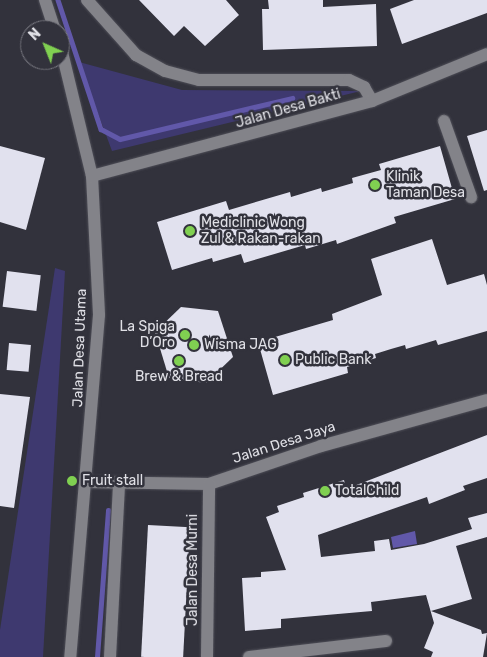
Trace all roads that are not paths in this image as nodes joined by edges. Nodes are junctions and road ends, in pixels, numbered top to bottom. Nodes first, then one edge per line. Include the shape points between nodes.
1 (45, 0) edge
2 (87, 0) edge
3 (52, 20) edge
4 (487, 54) edge
5 (66, 70) edge
6 (372, 101) junction
7 (444, 121) dead end
8 (92, 176) junction
9 (471, 197) dead end
10 (487, 400) edge
11 (87, 482) junction
12 (119, 482) junction
13 (209, 484) junction
14 (386, 641) dead end
15 (70, 657) edge
16 (110, 657) edge
17 (207, 657) edge
18 (249, 657) edge

1 - 3 street
2 - 6 street via 136,55 165,71 199,80 349,80 364,87
4 - 6 street, Jalan Desa Bakti
5 - 8 street, Jalan Desa Utama
6 - 8 street, Jalan Desa Bakti
7 - 9 street
8 - 11 street, Jalan Desa Utama via 99,315
10 - 13 street, Jalan Desa Jaya via 321,446
11 - 12 street, Jalan Desa Jaya
11 - 15 street, Jalan Desa Utama
12 - 13 street, Jalan Desa Jaya
12 - 16 street
13 - 17 street, Jalan Desa Murni
14 - 18 street

